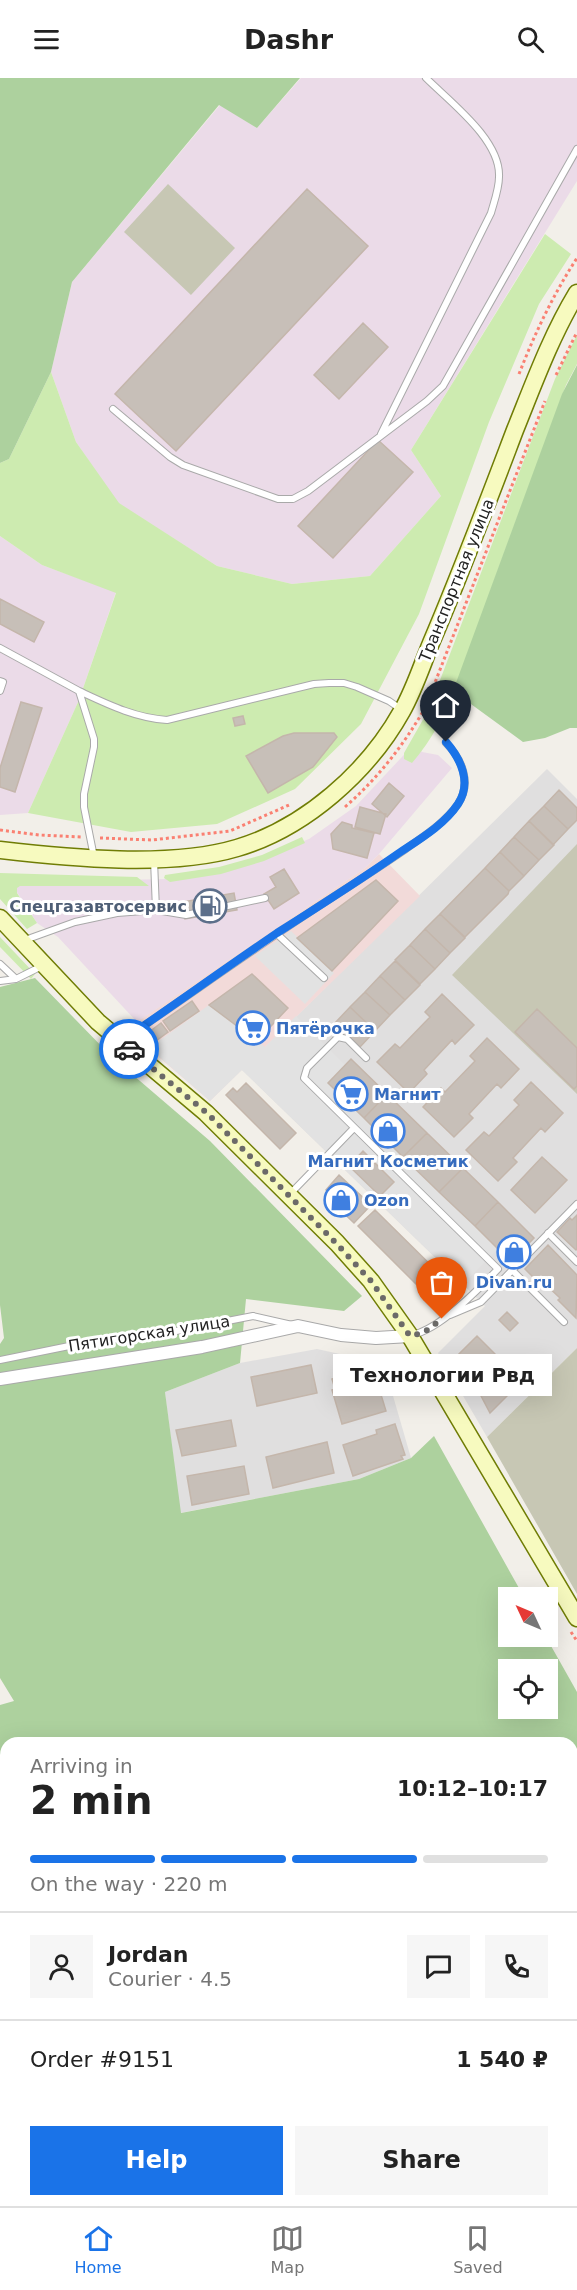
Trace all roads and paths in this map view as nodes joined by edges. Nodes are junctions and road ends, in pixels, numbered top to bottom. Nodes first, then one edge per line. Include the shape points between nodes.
1 (426, 78) edge
2 (577, 149) edge
3 (577, 258) edge
4 (577, 292) edge
5 (518, 376) dead end
6 (113, 409) dead end
7 (380, 437) junction
8 (0, 648) edge
9 (0, 681) edge
10 (0, 691) edge
11 (79, 691) junction
12 (402, 711) junction
13 (446, 742) dead end
14 (293, 803) dead end
15 (0, 830) edge
16 (91, 838) junction
17 (0, 850) edge
18 (94, 858) junction
19 (153, 858) junction
20 (265, 898) dead end
21 (156, 910) junction
22 (0, 918) edge
23 (277, 934) junction
24 (21, 941) junction
25 (0, 964) edge
26 (45, 965) junction
27 (324, 978) dead end
28 (16, 979) junction
29 (0, 981) edge
30 (120, 1042) junction
31 (366, 1058) dead end
32 (354, 1128) junction
33 (289, 1196) junction
34 (577, 1204) edge
35 (548, 1233) junction
36 (577, 1262) edge
37 (512, 1270) junction
38 (442, 1319) junction
39 (564, 1322) dead end
40 (298, 1326) junction
41 (410, 1336) junction
42 (0, 1360) edge
43 (0, 1379) edge
44 (577, 1618) edge

1 - 7 lane via 483,134 500,176 491,213
2 - 7 lane via 443,386
3 - 5 path via 535,332
4 - 12 main road, Транспортная улица via 548,348
6 - 7 lane via 183,465 278,499 308,491
8 - 11 lane
9 - 10 lane
11 - 12 lane via 129,713 166,720 314,684 344,683 389,701
11 - 16 lane via 93,739 84,794
12 - 19 main road, Транспортная улица via 377,748 348,780 296,821 237,849 194,857
13 - 23 lane via 465,777 459,802 447,817 387,862
14 - 16 path via 230,831 152,840
15 - 16 path
16 - 18 lane
17 - 18 main road, Транспортная улица
18 - 19 main road, Транспортная улица
19 - 21 lane
20 - 21 lane via 186,915
21 - 24 lane via 75,922
22 - 24 main road
23 - 27 lane
23 - 30 lane
24 - 26 main road
25 - 28 lane
26 - 28 lane
26 - 30 main road
28 - 29 lane
30 - 33 main road via 207,1113
31 - 32 lane via 347,1039 338,1037 304,1072 306,1082
32 - 33 lane
32 - 38 lane via 498,1269
33 - 41 main road via 371,1281
34 - 35 lane
35 - 36 lane
35 - 37 lane
37 - 38 lane via 481,1302
37 - 39 lane
38 - 41 lane via 423,1333
40 - 41 street, Пятигорская улица via 341,1335
40 - 42 lane, Пятигорская улица via 253,1316
40 - 43 street, Пятигорская улица via 202,1347
41 - 44 main road

